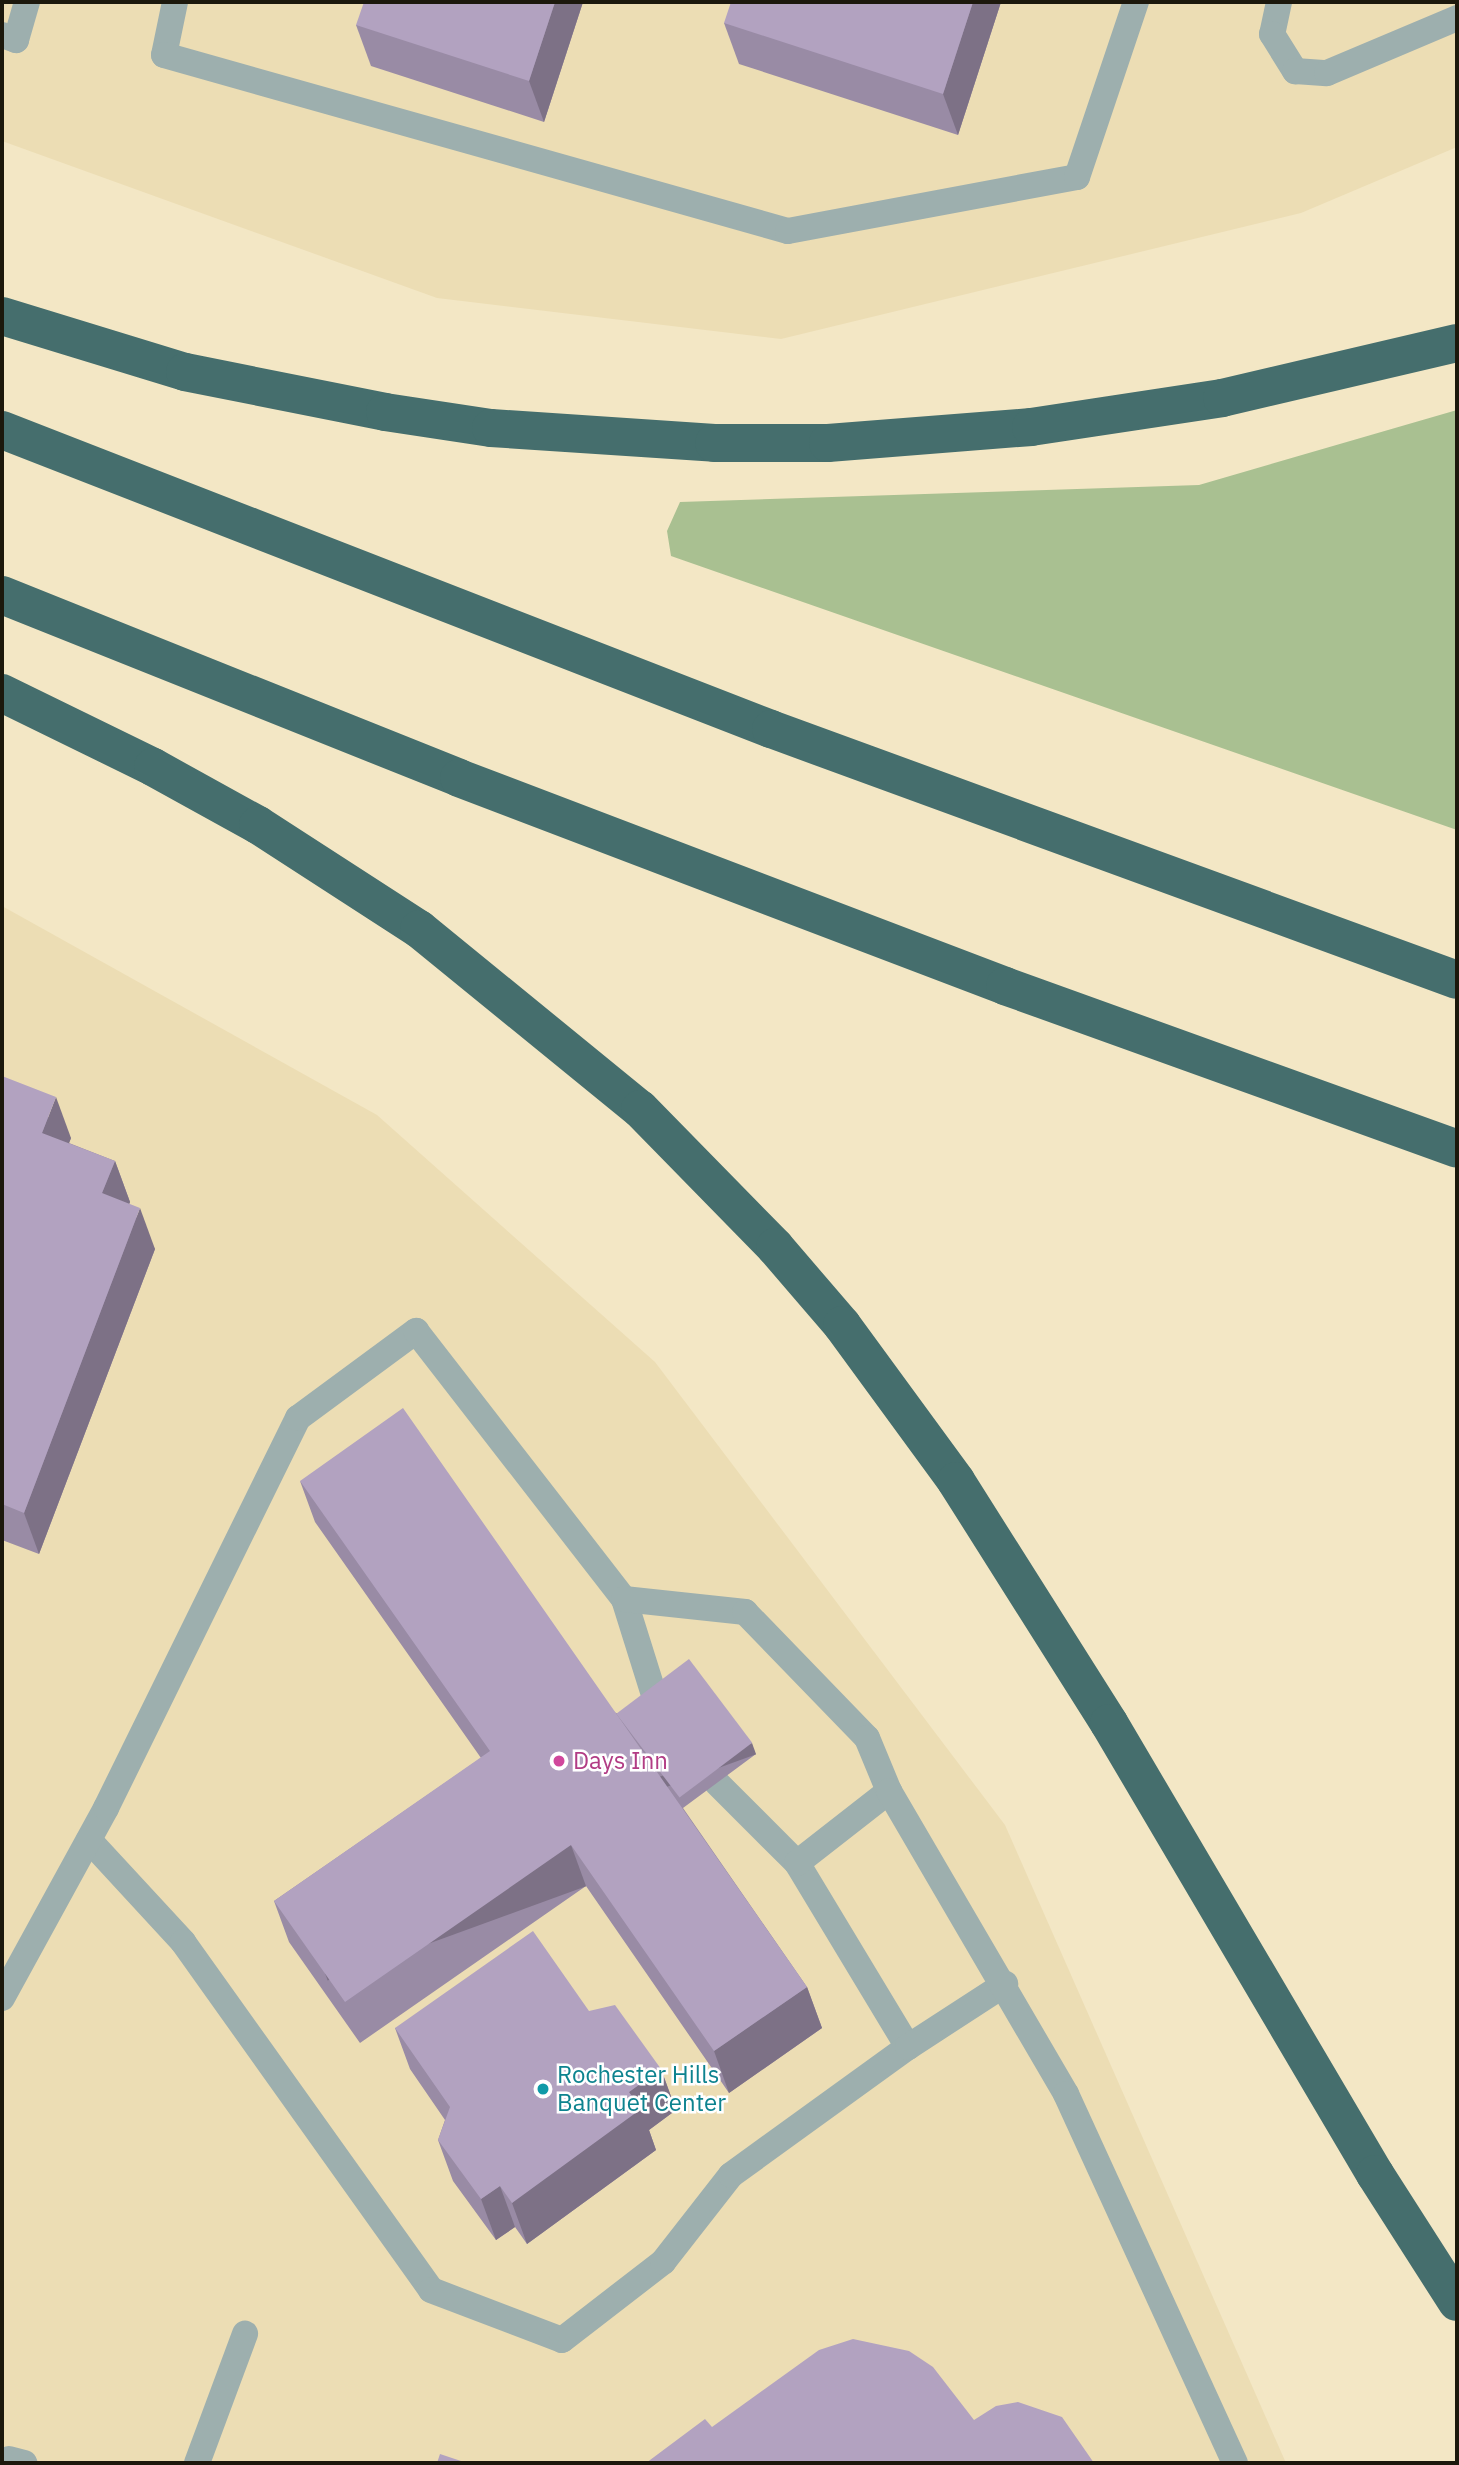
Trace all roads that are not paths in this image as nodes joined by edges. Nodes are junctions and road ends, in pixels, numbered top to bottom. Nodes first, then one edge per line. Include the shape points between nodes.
1 (27, 2) edge
2 (175, 2) edge
3 (1136, 2) edge
4 (1279, 2) edge
5 (1457, 18) edge
6 (2, 35) edge
7 (2, 316) edge
8 (1457, 343) edge
9 (2, 429) edge
10 (2, 595) edge
11 (2, 693) edge
12 (1457, 980) edge
13 (1457, 1149) edge
14 (624, 1599) junction
15 (655, 1698) edge
16 (717, 1783) edge
17 (889, 1791) junction
18 (89, 1840) junction
19 (797, 1863) junction
20 (1005, 1984) junction
21 (2, 1998) edge
22 (908, 2047) junction
23 (1457, 2302) edge
24 (245, 2334) dead end
25 (197, 2463) edge
26 (1235, 2463) edge

1 - 6 lane via 16,40
2 - 3 lane via 164,55 788,231 1077,177
4 - 5 lane via 1272,34 1294,71 1327,73
7 - 8 highway via 185,372 384,412 491,428 714,443 828,443 1031,427 1222,398
9 - 12 highway via 771,729
10 - 13 highway via 615,838 1005,986
11 - 23 highway via 258,825 419,929 640,1109 775,1247 850,1335 956,1481 1109,1723 1375,2174
14 - 15 lane
14 - 17 lane via 746,1612 867,1738
14 - 18 lane via 416,1331 298,1419
16 - 19 lane
17 - 19 lane
17 - 20 lane
18 - 21 lane
18 - 22 lane via 183,1942 431,2290 562,2340 663,2262 731,2175
19 - 22 lane
20 - 22 lane
20 - 26 lane via 1066,2094
24 - 25 lane

